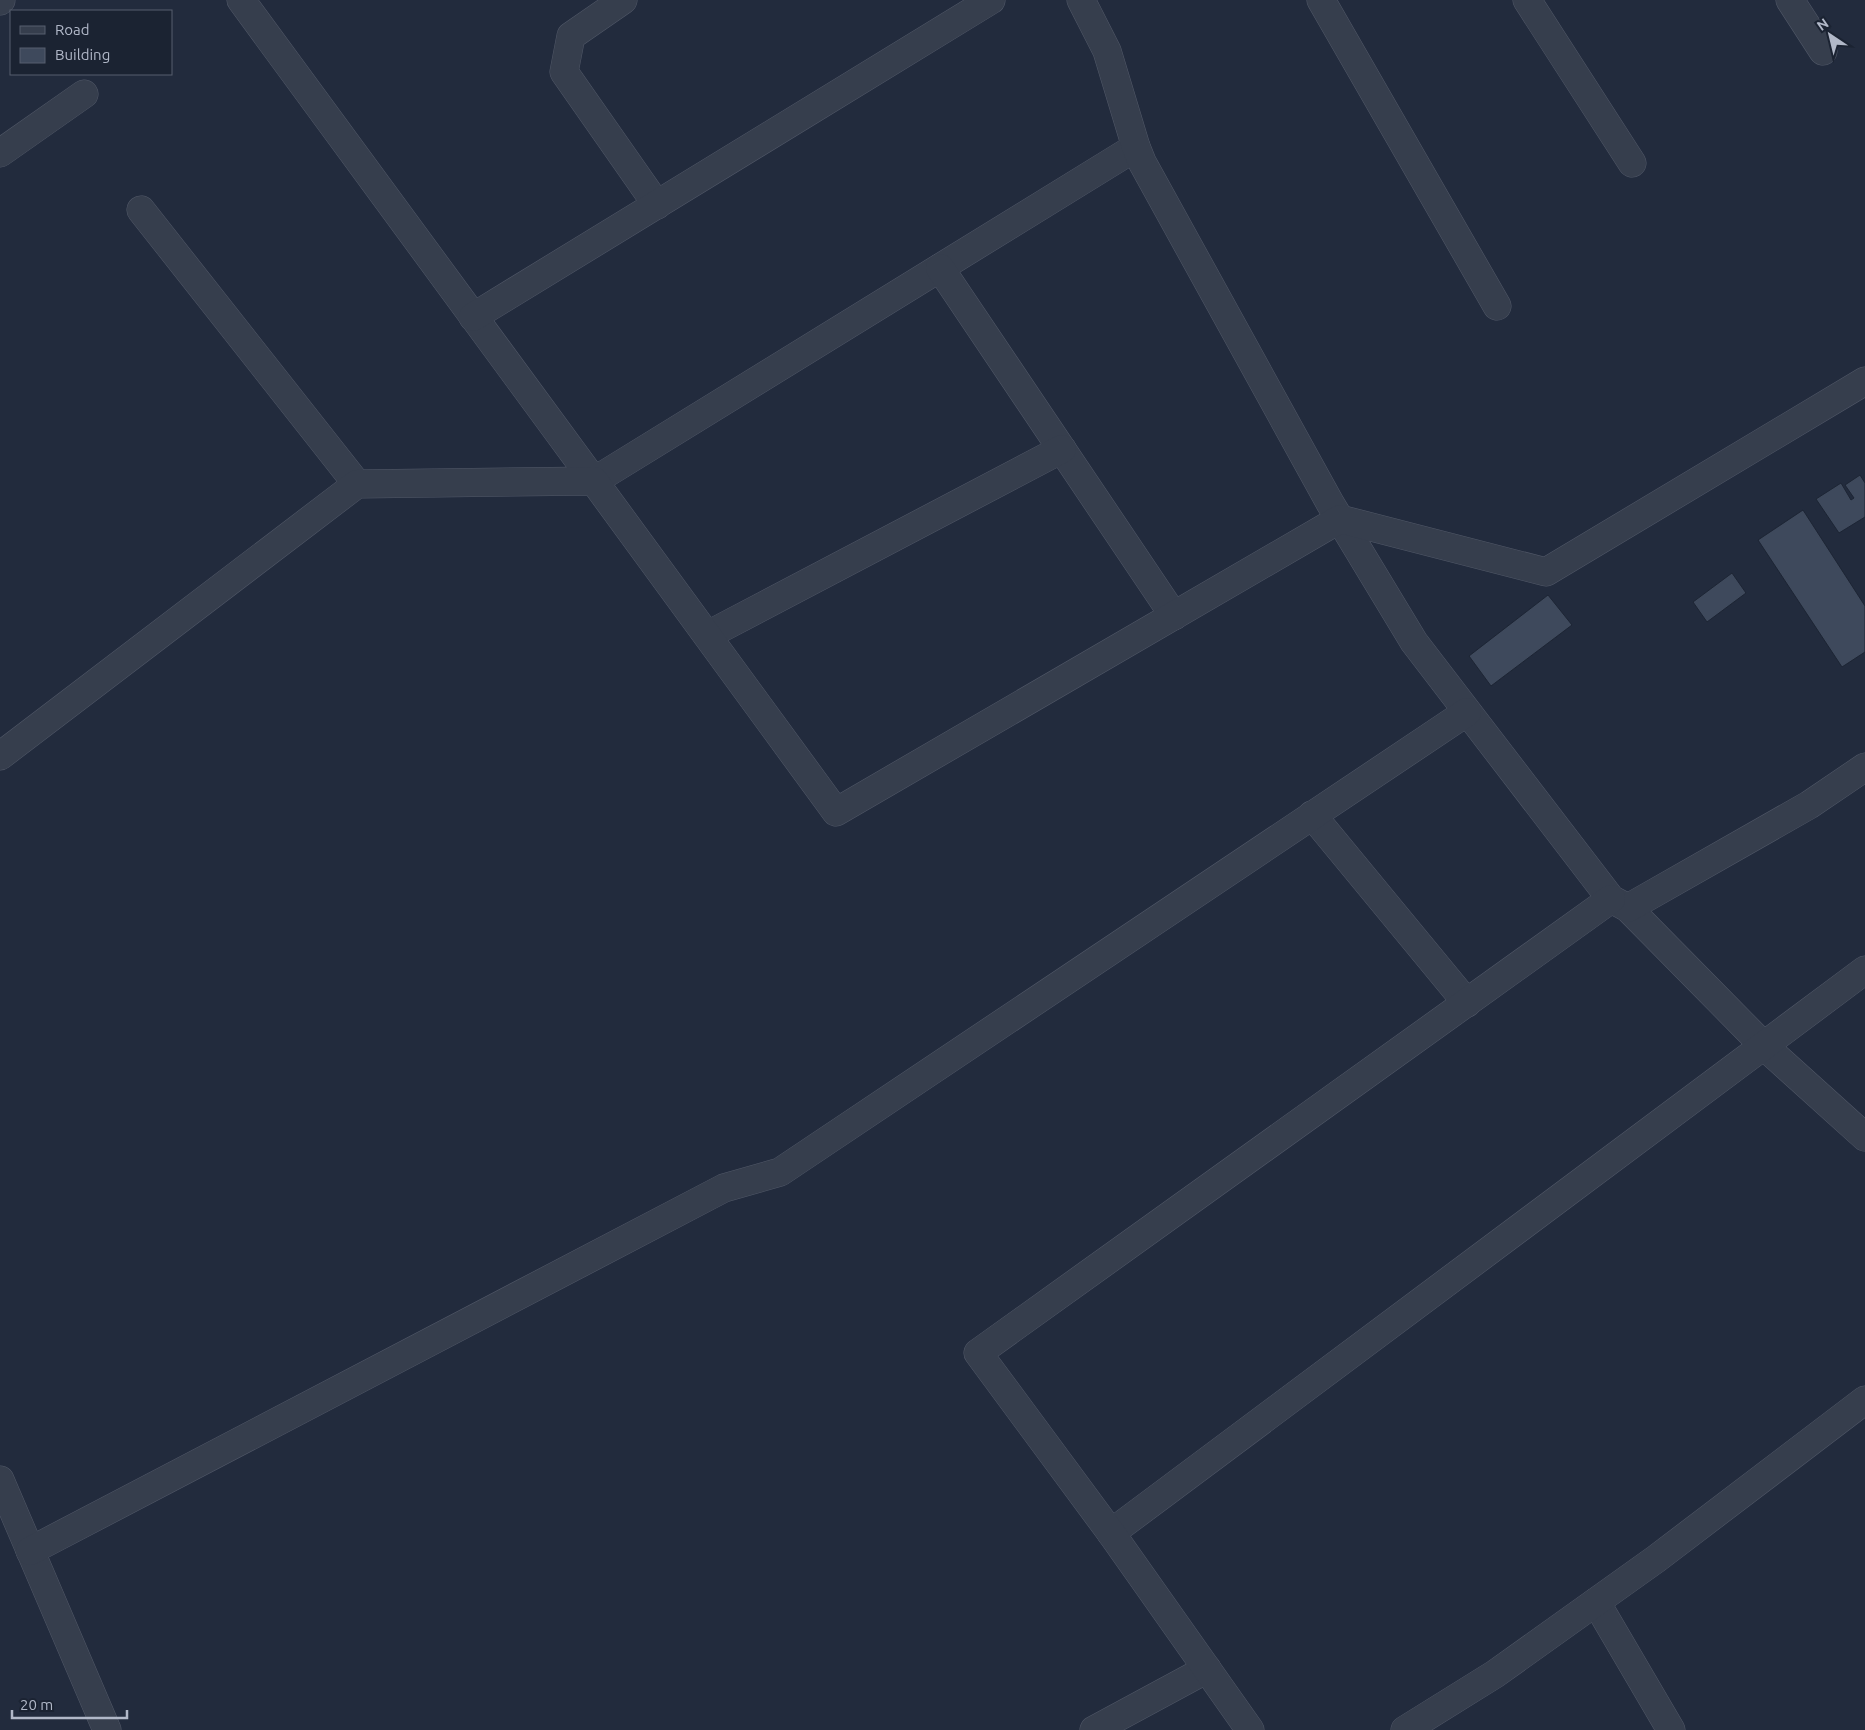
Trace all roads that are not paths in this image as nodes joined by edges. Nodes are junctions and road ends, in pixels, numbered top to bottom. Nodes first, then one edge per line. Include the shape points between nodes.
1 (241, 0) edge
2 (623, 0) edge
3 (991, 0) edge
4 (1081, 0) edge
5 (1321, 0) edge
6 (1527, 0) edge
7 (1790, 0) edge
8 (1823, 51) dead end
9 (84, 94) dead end
10 (1136, 147) junction
11 (0, 153) edge
12 (1632, 163) dead end
13 (657, 205) junction
14 (141, 210) dead end
15 (940, 268) junction
16 (1497, 306) dead end
17 (473, 317) junction
18 (1865, 381) edge
19 (1062, 449) junction
20 (594, 481) junction
21 (357, 484) junction
22 (1340, 519) junction
23 (1174, 616) junction
24 (708, 636) junction
25 (1467, 712) junction
26 (0, 756) edge
27 (1865, 767) edge
28 (1312, 815) junction
29 (1619, 904) junction
30 (1865, 970) edge
31 (1467, 1003) junction
32 (1764, 1046) junction
33 (1865, 1137) edge
34 (1865, 1400) edge
35 (0, 1480) edge
36 (1111, 1533) junction
37 (30, 1551) junction
38 (1596, 1602) junction
39 (1207, 1669) junction
40 (107, 1730) edge
41 (1094, 1730) edge
42 (1250, 1730) edge
43 (1405, 1730) edge
44 (1670, 1730) edge

1 - 17 street
2 - 13 street via 570,36 564,72
3 - 13 street
4 - 10 street via 1107,51
5 - 16 street
6 - 12 street
7 - 8 street
9 - 11 street
10 - 15 street
10 - 22 street
13 - 17 street
14 - 21 street
15 - 19 street
15 - 20 street
17 - 20 street
18 - 22 street via 1546,572
19 - 23 street
19 - 24 street
20 - 21 street
20 - 24 street
21 - 26 street
22 - 23 street
22 - 25 street via 1414,642
23 - 24 street via 836,812
25 - 28 street
25 - 29 street
27 - 29 street via 1809,805
28 - 31 street
28 - 37 street via 780,1172 724,1188
29 - 31 street
29 - 32 street
30 - 32 street
31 - 36 street via 978,1353
32 - 33 street
32 - 36 street
34 - 38 street
35 - 37 street
36 - 39 street
37 - 40 street
38 - 43 street via 1495,1674
38 - 44 street
39 - 41 street
39 - 42 street

